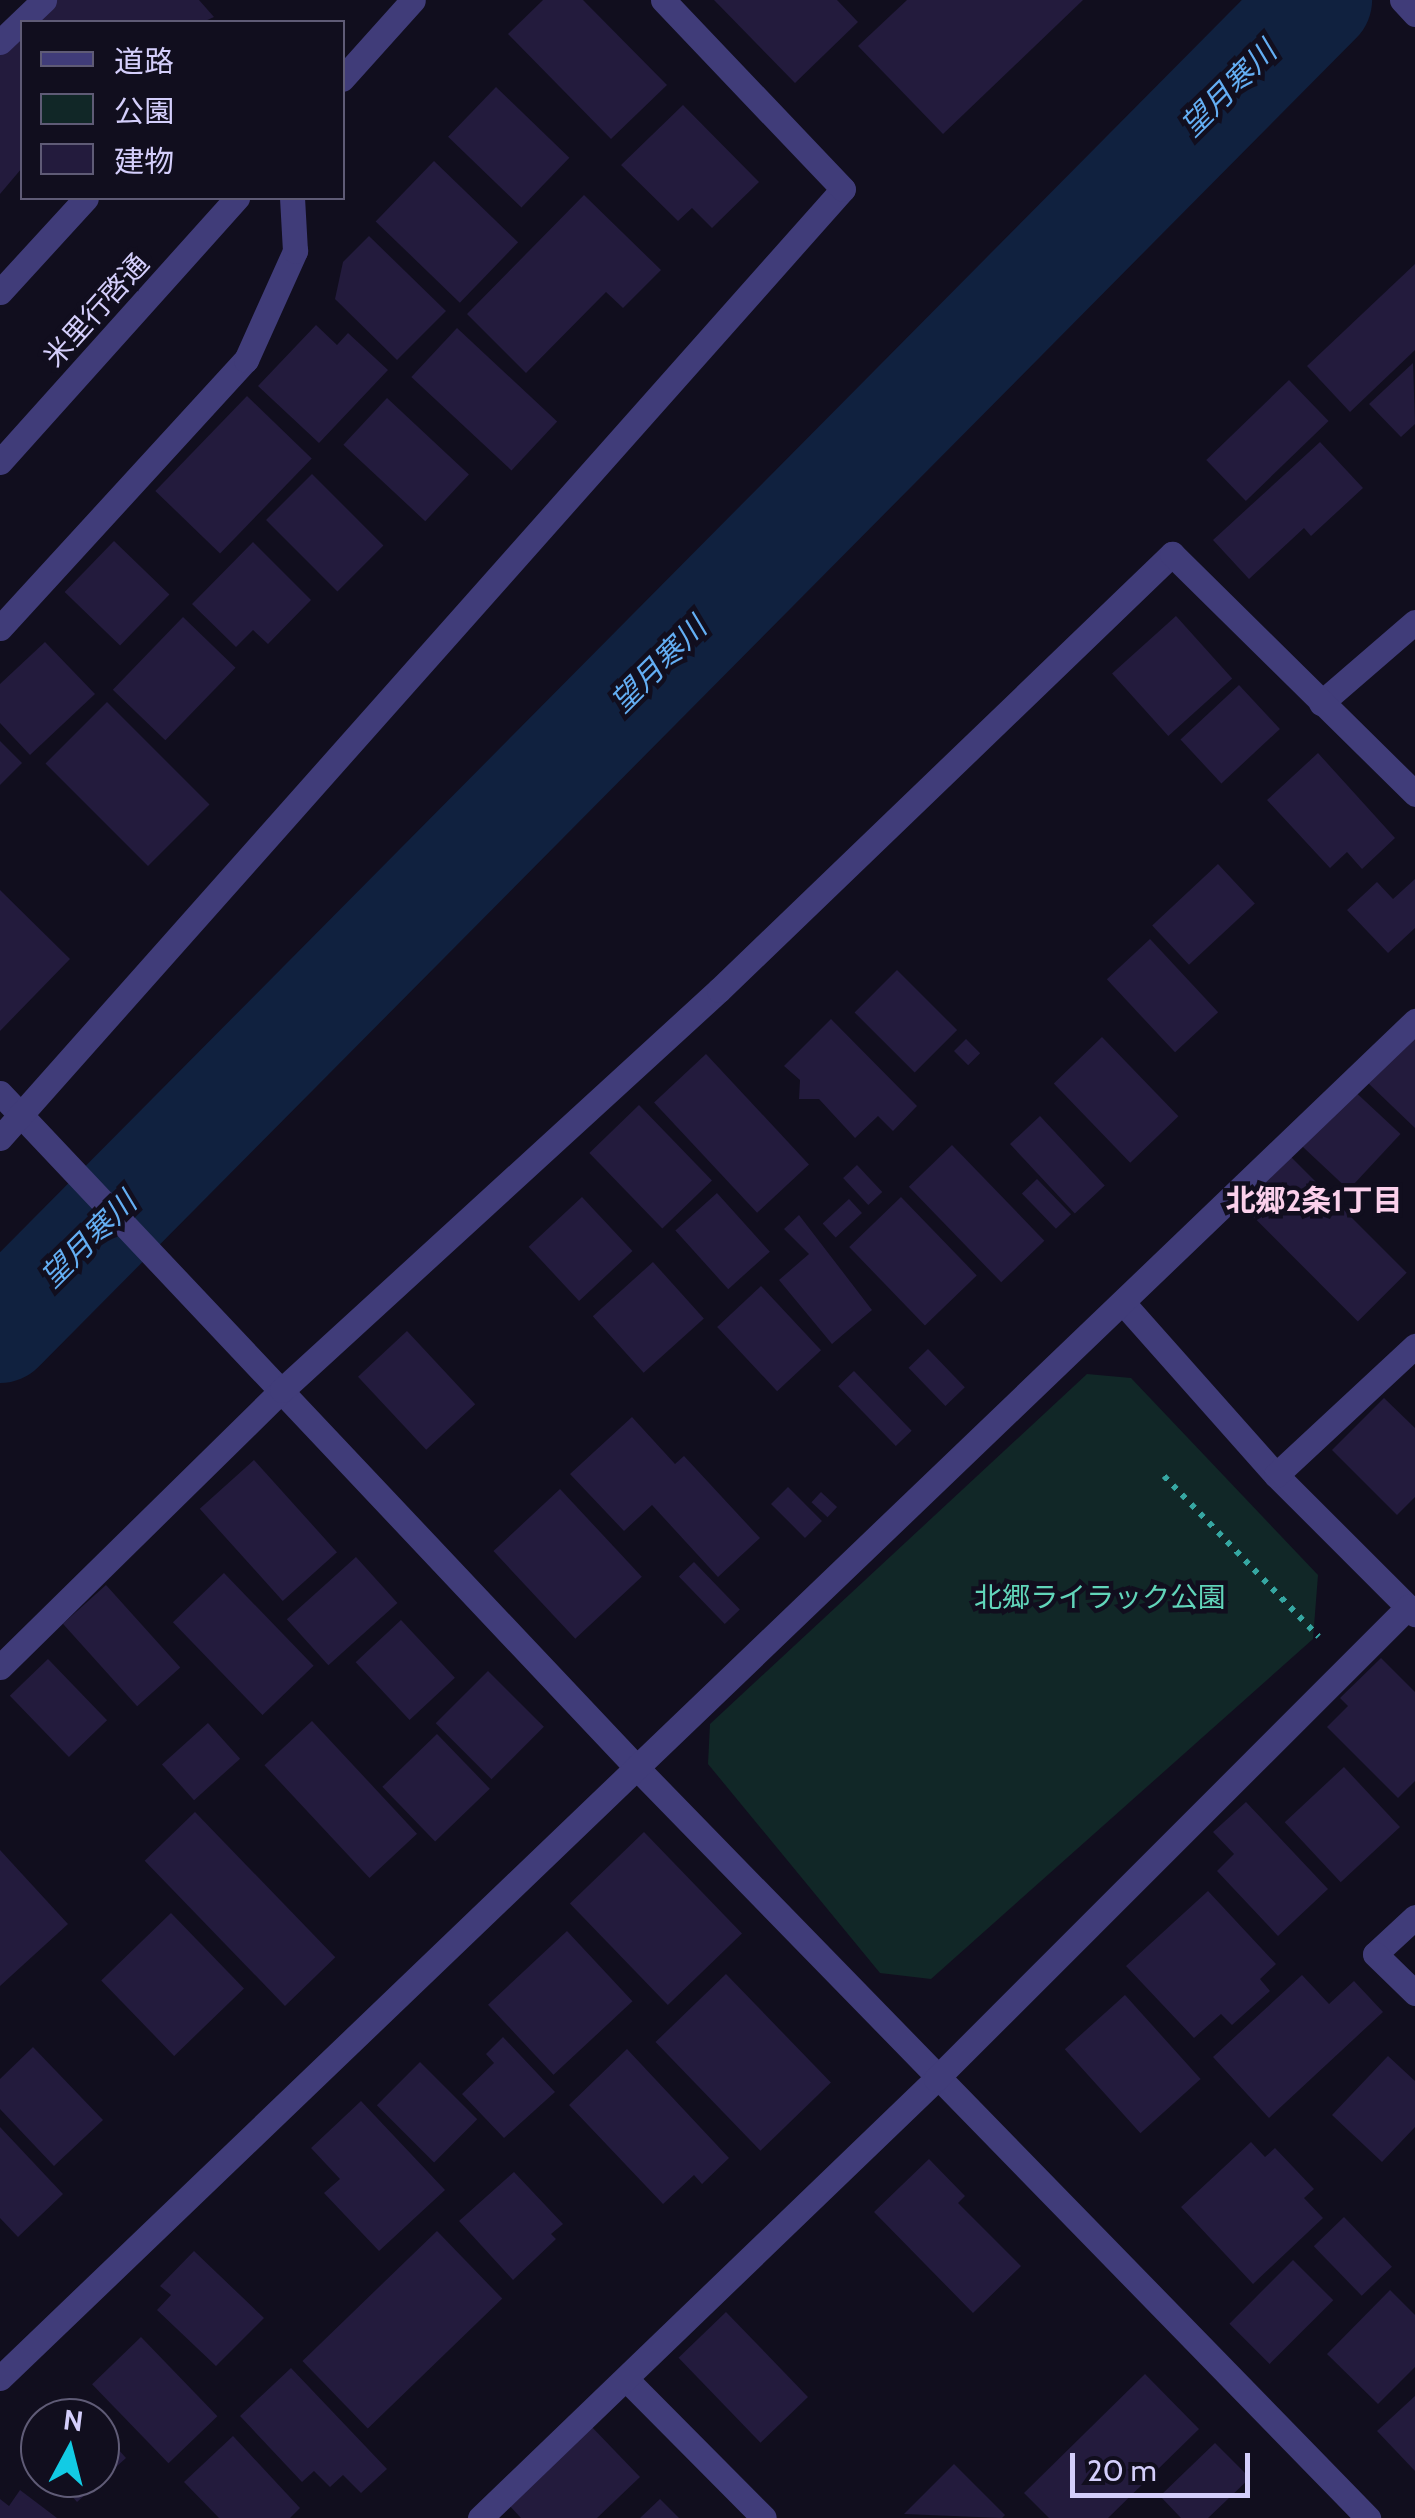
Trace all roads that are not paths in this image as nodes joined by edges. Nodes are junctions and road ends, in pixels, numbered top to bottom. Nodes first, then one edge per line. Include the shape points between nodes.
1 (44, 0) edge
2 (413, 0) edge
3 (663, 0) edge
4 (1402, 0) edge
5 (1415, 14) edge
6 (23, 20) edge
7 (20, 23) edge
8 (0, 42) edge
9 (345, 76) edge
10 (84, 200) edge
11 (235, 200) edge
12 (292, 200) edge
13 (0, 292) edge
14 (0, 462) edge
15 (1415, 622) edge
16 (0, 628) edge
17 (1322, 704) junction
18 (1415, 794) edge
19 (1415, 1021) edge
20 (0, 1094) edge
21 (21, 1116) junction
22 (0, 1138) edge
23 (1124, 1304) junction
24 (1415, 1346) edge
25 (282, 1390) junction
26 (1276, 1475) junction
27 (1411, 1611) edge
28 (0, 1667) edge
29 (636, 1767) junction
30 (1415, 1917) edge
31 (1415, 1992) edge
32 (936, 2079) junction
33 (0, 2378) edge
34 (628, 2380) junction
35 (480, 2518) edge
36 (764, 2518) edge
37 (1368, 2518) edge

1 - 6 street
2 - 9 street
3 - 21 street via 843,189
4 - 5 street
7 - 8 street
10 - 13 street
11 - 14 street, 米里行啓通
12 - 16 street via 295,251 246,360
15 - 17 street
17 - 18 street
17 - 25 street via 1172,554 719,990
19 - 23 street
20 - 21 street
21 - 22 street
21 - 25 street
23 - 26 street
23 - 29 street
24 - 26 street
25 - 28 street
25 - 29 street
26 - 27 street
27 - 32 street via 1345,1663
29 - 32 street
29 - 33 street
30 - 31 street via 1376,1954
32 - 34 street
32 - 37 street
34 - 35 street
34 - 36 street

